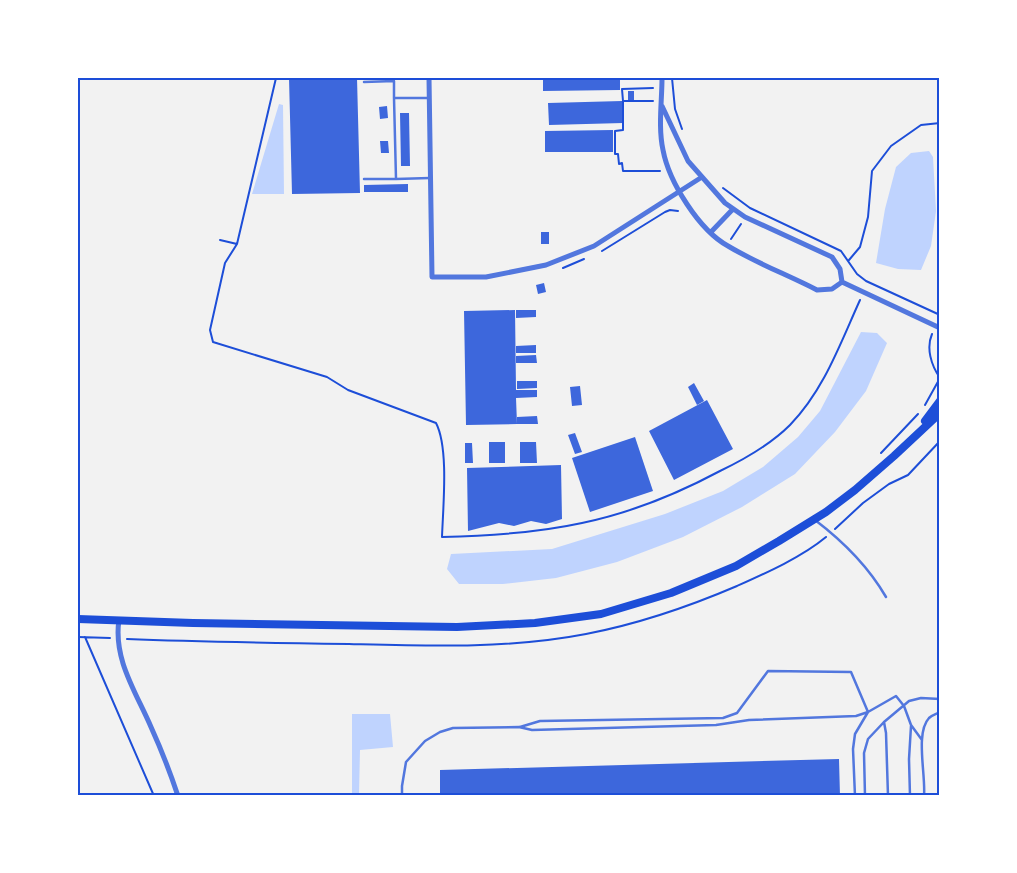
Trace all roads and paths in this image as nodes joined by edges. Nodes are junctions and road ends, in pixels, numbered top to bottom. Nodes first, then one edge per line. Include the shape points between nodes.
1 (276, 78) edge
2 (429, 78) edge
3 (662, 78) edge
4 (672, 78) edge
5 (364, 82) dead end
6 (652, 88) dead end
7 (394, 98) junction
8 (429, 98) junction
9 (623, 101) junction
10 (653, 101) dead end
11 (662, 106) junction
12 (940, 123) edge
13 (683, 130) dead end
14 (660, 171) dead end
15 (702, 177) junction
16 (396, 178) junction
17 (430, 178) junction
18 (364, 179) dead end
19 (722, 187) dead end
20 (680, 191) junction
21 (733, 209) junction
22 (746, 217) junction
23 (711, 232) junction
24 (220, 240) dead end
25 (237, 244) junction
26 (726, 246) junction
27 (848, 260) junction
28 (842, 282) junction
29 (860, 300) dead end
30 (939, 317) edge
31 (940, 328) edge
32 (933, 332) dead end
33 (940, 378) edge
34 (940, 400) edge
35 (940, 413) edge
36 (916, 434) junction
37 (940, 441) edge
38 (881, 453) dead end
39 (814, 520) junction
40 (831, 532) junction
41 (886, 597) dead end
42 (78, 619) edge
43 (119, 620) junction
44 (78, 637) edge
45 (85, 637) junction
46 (117, 638) junction
47 (940, 699) edge
48 (904, 706) junction
49 (868, 712) junction
50 (940, 712) edge
51 (884, 722) junction
52 (911, 725) junction
53 (519, 727) junction
54 (922, 740) junction
55 (154, 796) edge
56 (178, 796) edge
57 (402, 796) edge
58 (855, 796) edge
59 (865, 796) edge
60 (888, 796) edge
61 (910, 796) edge
62 (924, 796) edge

1 - 25 path
2 - 8 street
3 - 11 street
4 - 13 path via 675,109
5 - 7 lane via 394,81
6 - 9 path via 622,89
7 - 8 lane
7 - 16 lane
8 - 17 street
9 - 10 path
9 - 14 path via 623,130 614,131 615,154 618,154 619,164 622,163 622,171
11 - 15 street via 688,161
11 - 20 street via 663,150
12 - 27 path via 921,125 913,130 892,146 872,171 868,216 860,247
15 - 20 street
15 - 21 street
16 - 17 lane
16 - 18 lane
17 - 20 street via 432,277 486,277 546,264 594,246
19 - 27 path via 750,208 841,251
20 - 23 street via 694,215
21 - 22 street
21 - 23 street
22 - 26 path
22 - 28 street via 832,257 840,268
23 - 26 street
24 - 25 path
25 - 29 path via 225,263 210,330 213,342 327,377 348,390 436,423 441,433 443,464 442,537 517,533 583,523 663,498 738,462 775,437 806,406 822,384
26 - 28 street via 817,290 832,289
27 - 30 path via 866,281
28 - 31 street
32 - 33 path via 929,341 930,357
33 - 38 path via 920,411
34 - 36 main road
35 - 36 main road
36 - 39 main road via 855,490
37 - 40 path via 908,475 870,498
39 - 40 lane
39 - 43 main road via 736,566 671,593 600,614 535,624 447,627
40 - 41 lane via 862,562
40 - 46 path via 819,543 710,598 636,622 585,634 494,644 430,646
42 - 43 main road
43 - 46 street
44 - 45 path
45 - 46 path
45 - 55 path
46 - 56 street via 122,664 157,740
47 - 48 lane via 921,698
48 - 49 lane via 896,696
48 - 51 lane
48 - 52 lane
49 - 53 lane via 856,716 749,720 716,725 532,730
49 - 53 lane via 851,672 768,671 737,713 723,718 540,721
49 - 58 lane via 855,734
50 - 54 lane via 930,716 924,725
51 - 59 lane via 868,739 864,753
51 - 60 lane
52 - 54 lane
52 - 61 lane
53 - 57 lane via 454,728 440,732 425,741 406,762
54 - 62 lane

